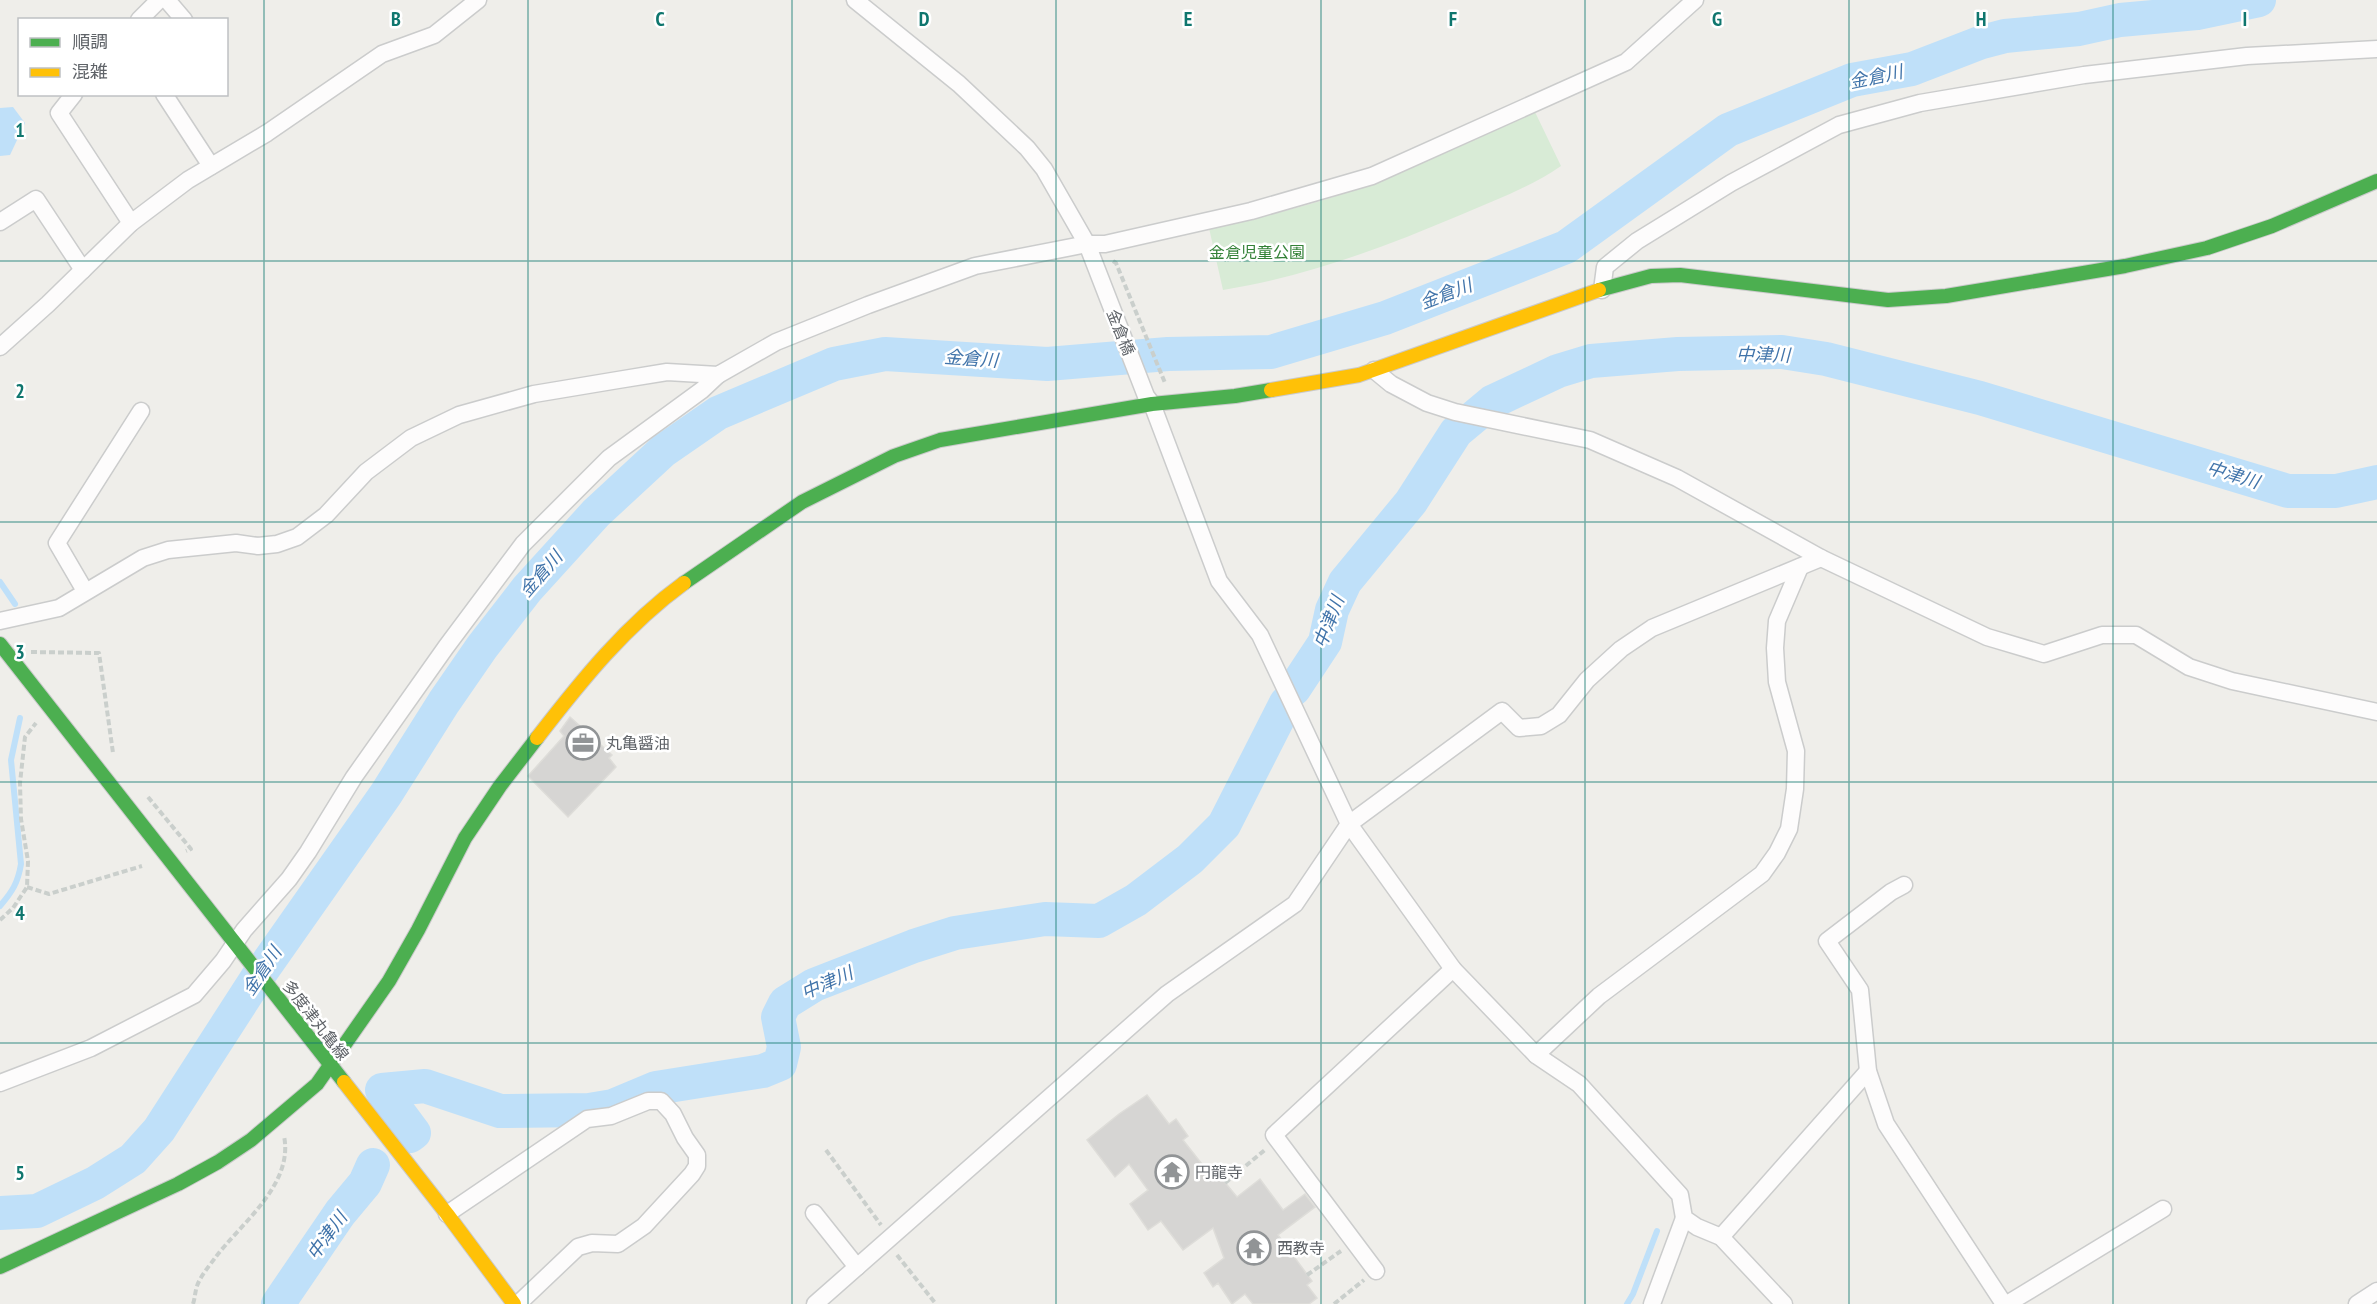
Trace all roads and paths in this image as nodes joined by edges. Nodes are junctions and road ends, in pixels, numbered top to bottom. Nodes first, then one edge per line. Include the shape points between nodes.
1 (159, 0) edge
2 (167, 0) edge
3 (478, 0) edge
4 (855, 0) edge
5 (1695, 0) edge
6 (142, 18) edge
7 (182, 18) edge
8 (2377, 49) edge
9 (72, 96) edge
10 (165, 96) edge
11 (211, 166) junction
12 (2377, 181) edge
13 (0, 222) edge
14 (131, 223) junction
15 (1087, 244) junction
16 (1116, 263) dead end
17 (83, 270) junction
18 (1602, 290) junction
19 (0, 347) edge
20 (1374, 370) junction
21 (718, 375) junction
22 (1167, 387) dead end
23 (1152, 404) junction
24 (141, 411) dead end
25 (1821, 558) junction
26 (1800, 567) junction
27 (85, 591) junction
28 (0, 621) edge
29 (0, 644) edge
30 (28, 652) dead end
31 (49, 708) junction
32 (2377, 712) edge
33 (119, 761) dead end
34 (148, 796) dead end
35 (1349, 824) junction
36 (185, 851) dead end
37 (142, 866) dead end
38 (1904, 885) dead end
39 (27, 887) junction
40 (0, 920) edge
41 (234, 942) junction
42 (1453, 969) junction
43 (1536, 1055) junction
44 (331, 1066) junction
45 (1868, 1071) junction
46 (0, 1083) edge
47 (276, 1119) junction
48 (1277, 1139) junction
49 (1225, 1183) dead end
50 (2163, 1209) dead end
51 (814, 1213) dead end
52 (447, 1214) junction
53 (1684, 1218) junction
54 (1721, 1237) junction
55 (1354, 1242) junction
56 (0, 1267) edge
57 (856, 1267) junction
58 (1376, 1271) joint
59 (1307, 1275) dead end
60 (2377, 1291) edge
61 (512, 1303) edge
62 (193, 1304) edge
63 (815, 1304) edge
64 (1334, 1304) edge
65 (1652, 1304) edge
66 (1784, 1304) edge
67 (2006, 1304) edge
68 (2357, 1304) edge

1 - 6 street
2 - 7 street
3 - 11 street via 434,35 382,54 267,133
4 - 15 street, 金倉橋 via 958,84 1027,148
5 - 15 street via 1626,62 1372,176 1251,211 1105,244
8 - 18 street via 2247,56 2084,75 1920,103 1839,124 1731,183 1637,241 1605,267
9 - 14 street via 59,113
10 - 11 street
11 - 14 street
12 - 18 street via 2207,248 1980,292 1923,300 1888,300 1680,275 1652,276
13 - 17 street via 36,199
14 - 17 street
15 - 21 street via 975,266 776,342
15 - 23 street, 金倉橋
16 - 22 path
17 - 19 street
18 - 20 street
20 - 23 street via 1281,389
20 - 25 street via 1427,403 1590,440 1677,478
21 - 27 street via 667,372 534,394 459,415 411,438 366,472 326,515 297,537 278,544 236,543 168,550 143,558
21 - 41 street via 609,458 523,544 354,777 289,879
23 - 35 street, 金倉橋 via 1219,581 1260,635
23 - 44 street via 940,440 894,456 802,502 642,615 576,688 500,786 465,838 388,981
24 - 27 street via 57,543
25 - 26 street
25 - 32 street via 1987,638 2033,651 2044,654 2102,635 2136,634 2189,667 2232,681
26 - 35 street via 1652,628 1621,649 1587,680 1559,715 1541,726 1519,728 1502,711
26 - 43 street via 1777,621 1777,682 1796,751 1789,829 1778,853 1762,874 1599,996
27 - 28 street via 59,608
29 - 31 street, 多度津丸亀線
30 - 33 path via 99,653 112,752
31 - 39 path via 25,737 20,783
31 - 41 street, 多度津丸亀線
34 - 36 path via 191,849
35 - 42 street, 金倉橋
35 - 57 street via 1295,904 1167,994
37 - 39 path via 49,894
38 - 45 street via 1827,940 1860,990
39 - 40 path
41 - 44 street, 多度津丸亀線
41 - 46 street via 224,961 194,995 91,1048
42 - 43 street, 金倉橋
42 - 48 street via 1274,1135
43 - 53 street, 金倉橋 via 1579,1084 1680,1195
44 - 47 street via 317,1084
44 - 52 street, 多度津丸亀線
45 - 54 street
45 - 67 street via 1886,1124
47 - 56 street via 251,1140 198,1173
47 - 62 path via 285,1138 285,1156 277,1180 266,1199 215,1258 197,1285
48 - 49 path
48 - 55 street
50 - 67 street
51 - 57 street
52 - 61 street, 多度津丸亀線
52 - 61 street via 587,1119 611,1116 648,1101 667,1105 697,1155 692,1174 644,1226 618,1244 578,1246
53 - 54 street
53 - 65 street
54 - 66 street
55 - 58 street
55 - 59 path
57 - 63 street
58 - 64 path
60 - 68 street

